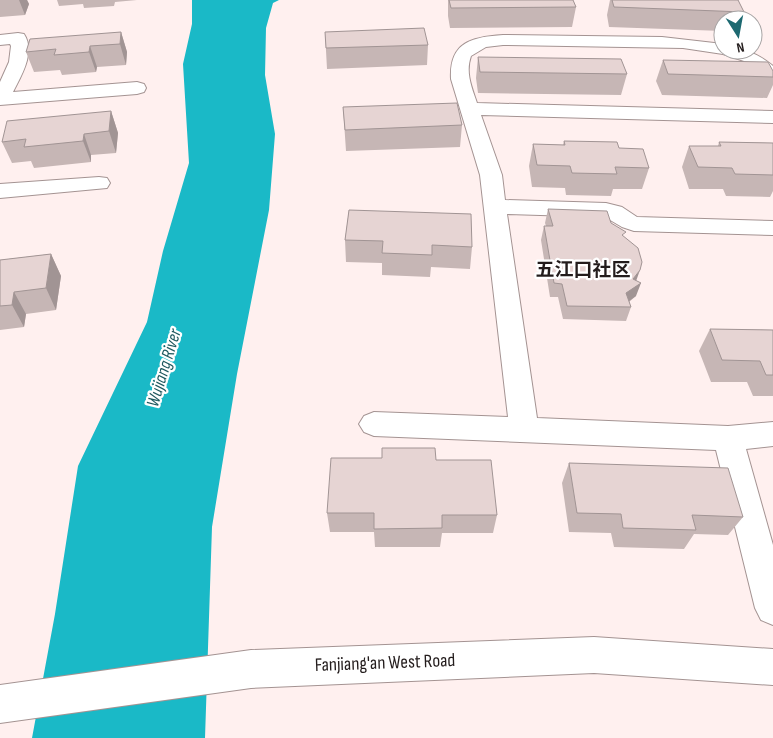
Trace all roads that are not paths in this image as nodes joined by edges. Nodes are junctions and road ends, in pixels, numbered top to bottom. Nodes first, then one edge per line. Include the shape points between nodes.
1 (0, 40) edge
2 (713, 48) edge
3 (754, 60) edge
4 (773, 75) edge
5 (137, 88) dead end
6 (0, 99) edge
7 (470, 109) junction
8 (773, 117) edge
9 (99, 183) dead end
10 (0, 191) edge
11 (496, 207) junction
12 (773, 228) edge
13 (374, 424) dead end
14 (524, 430) junction
15 (773, 434) edge
16 (728, 438) junction
17 (773, 608) edge
18 (773, 667) edge
19 (1, 704) edge

1 - 6 street via 18,38 21,50
2 - 7 street via 682,43 486,42 470,46 458,64
3 - 4 street
5 - 6 street
7 - 8 street
7 - 11 street via 491,175
9 - 10 street
11 - 12 street via 606,210 622,215 634,224
11 - 14 street
13 - 14 street
14 - 16 street
15 - 16 street
16 - 17 street
18 - 19 street, Fanjiang'an West Road via 594,655 251,669

